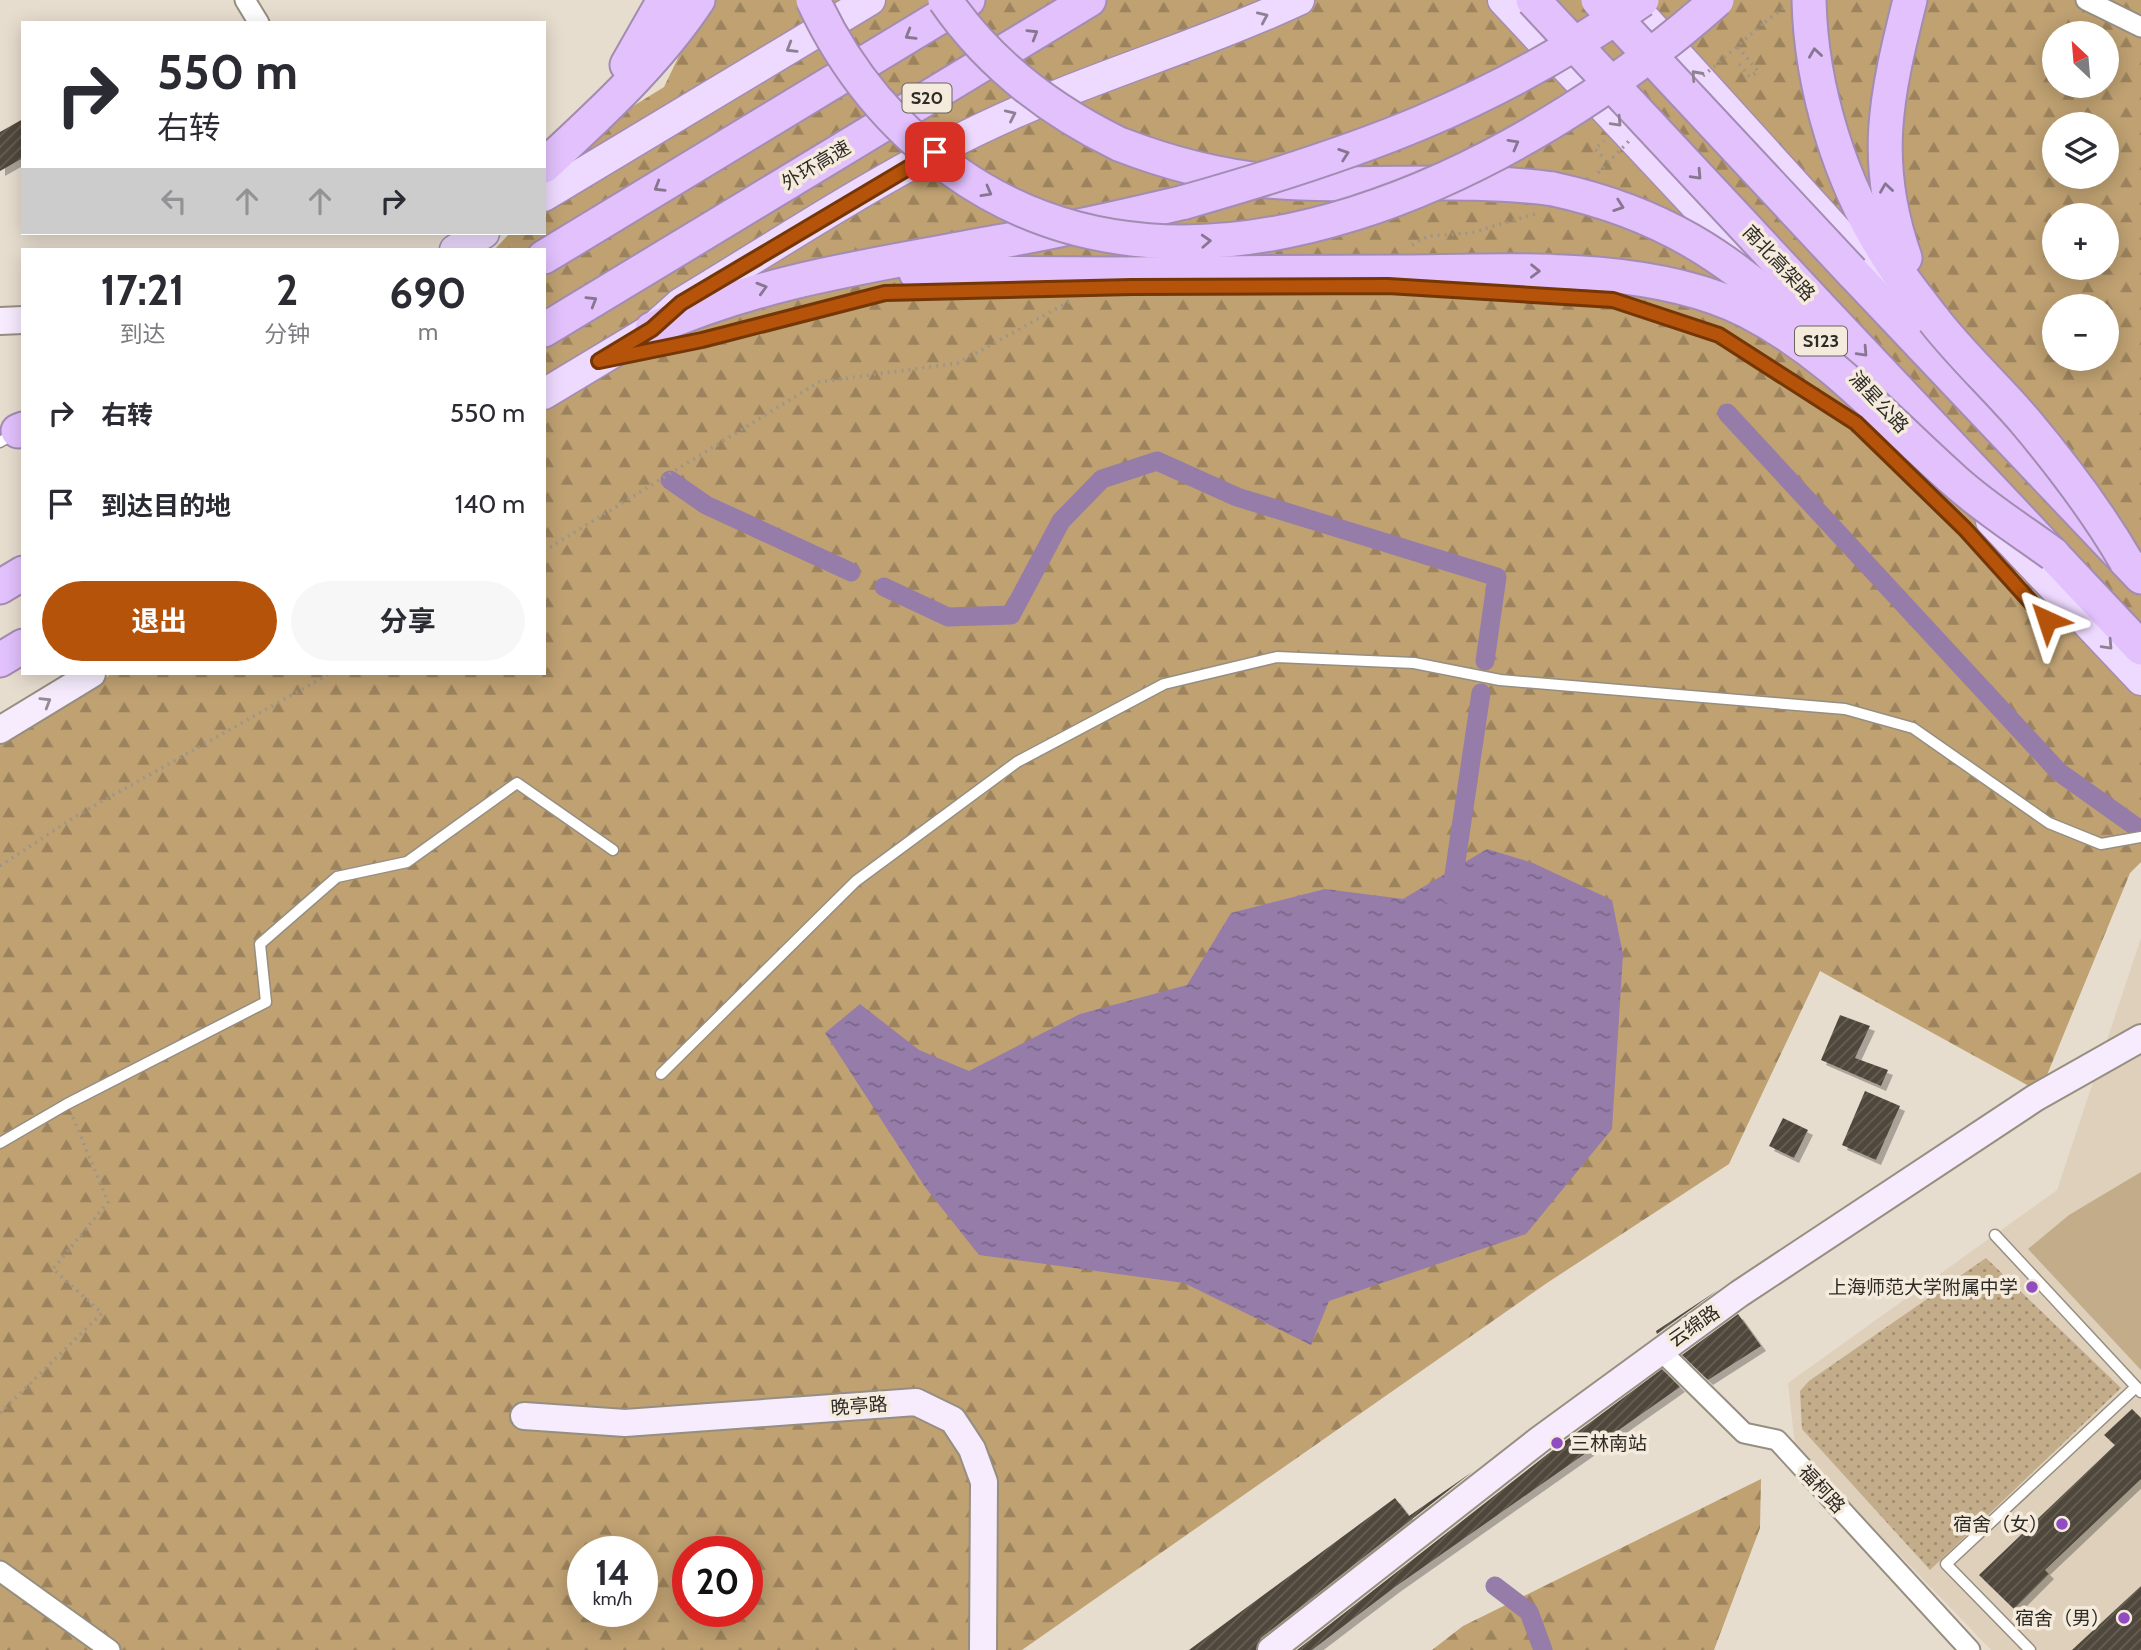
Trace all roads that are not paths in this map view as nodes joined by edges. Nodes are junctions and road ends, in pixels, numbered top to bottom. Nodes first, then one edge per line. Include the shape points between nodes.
1 (245, 0) edge
2 (664, 0) edge
3 (698, 0) edge
4 (813, 0) edge
5 (870, 0) edge
6 (945, 0) edge
7 (968, 0) edge
8 (1089, 0) edge
9 (1299, 0) edge
10 (1503, 0) edge
11 (1533, 0) edge
12 (1598, 0) edge
13 (1628, 0) edge
14 (1642, 0) edge
15 (1717, 0) edge
16 (1910, 0) edge
17 (2086, 0) edge
18 (1797, 4) edge
19 (258, 21) edge
20 (2141, 27) edge
21 (592, 122) junction
22 (546, 164) edge
23 (546, 196) edge
24 (481, 235) edge
25 (458, 248) edge
26 (546, 256) edge
27 (872, 265) junction
28 (1410, 287) dead end
29 (975, 289) dead end
30 (21, 320) edge
31 (1934, 320) junction
32 (0, 321) edge
33 (546, 329) edge
34 (652, 329) junction
35 (599, 361) junction
36 (1860, 389) junction
37 (546, 393) edge
38 (2053, 554) junction
39 (2136, 565) edge
40 (21, 574) edge
41 (0, 587) edge
42 (2047, 620) dead end
43 (21, 647) edge
44 (2141, 648) edge
45 (0, 660) edge
46 (90, 675) edge
47 (2141, 680) edge
48 (0, 730) edge
49 (2141, 837) edge
50 (612, 850) dead end
51 (2141, 1038) edge
52 (662, 1074) dead end
53 (0, 1143) edge
54 (1995, 1235) dead end
55 (1660, 1350) junction
56 (2139, 1389) edge
57 (523, 1416) dead end
58 (0, 1572) edge
59 (110, 1650) edge
60 (983, 1650) edge
61 (1271, 1650) edge
62 (1970, 1650) edge
63 (2029, 1650) edge

1 - 19 street
2 - 21 highway
3 - 21 highway via 664,45
4 -> 15 highway, bridge via 836,46 872,96 915,140 966,180 1015,206 1068,226 1181,242 1238,238 1313,224 1426,188 1567,113 1656,51
5 -> 23 main road
6 -> 36 highway, bridge via 978,42 1029,90 1087,128 1152,157 1214,173 1272,181 1519,184 1588,196 1653,219 1741,272
7 -> 26 highway, bridge
33 -> 8 highway, 外环高速 / S20, bridge
34 -> 9 main road via 681,303 892,176 979,130
10 -> 47 main road, 浦星公路 / S123
11 -> 38 highway, 南北高架路, bridge
12 - 39 highway, bridge
39 -> 13 main road
27 -> 14 highway, bridge via 1185,202 1323,161 1431,121 1563,53
31 -> 16 highway via 1895,230 1884,180 1886,109
17 - 20 street
31 -> 18 highway via 1890,260 1850,185
21 - 22 highway
24 - 25 main road
34 -> 27 highway via 780,283
27 -> 36 highway, bridge via 901,273 1539,271 1622,277 1698,293 1746,311 1802,344
28 - 42 lane via 1613,300 1719,335 1856,423 1965,529
29 - 35 lane via 885,293
30 - 32 street
31 - 39 highway, bridge via 2024,420
34 - 35 main road
35 - 37 main road
36 - 38 highway, bridge via 1957,483
38 - 44 highway, 南北高架路
40 - 41 highway
43 - 45 highway
48 -> 46 street
49 - 52 lane via 2101,844 2049,823 1913,728 1845,709 1500,681 1414,663 1278,657 1164,684 1017,762 856,881
50 - 53 lane via 517,783 407,862 337,877 260,944 267,1002
51 - 55 street, 云绵路 via 2035,1098
54 - 56 lane
55 - 61 street, 云绵路
55 - 62 street, 福柯路 via 1744,1433 1777,1440
56 - 63 lane via 1946,1564
57 - 60 street, 晚亭路 via 625,1423 916,1402 953,1420 972,1449 984,1482
58 - 59 street

